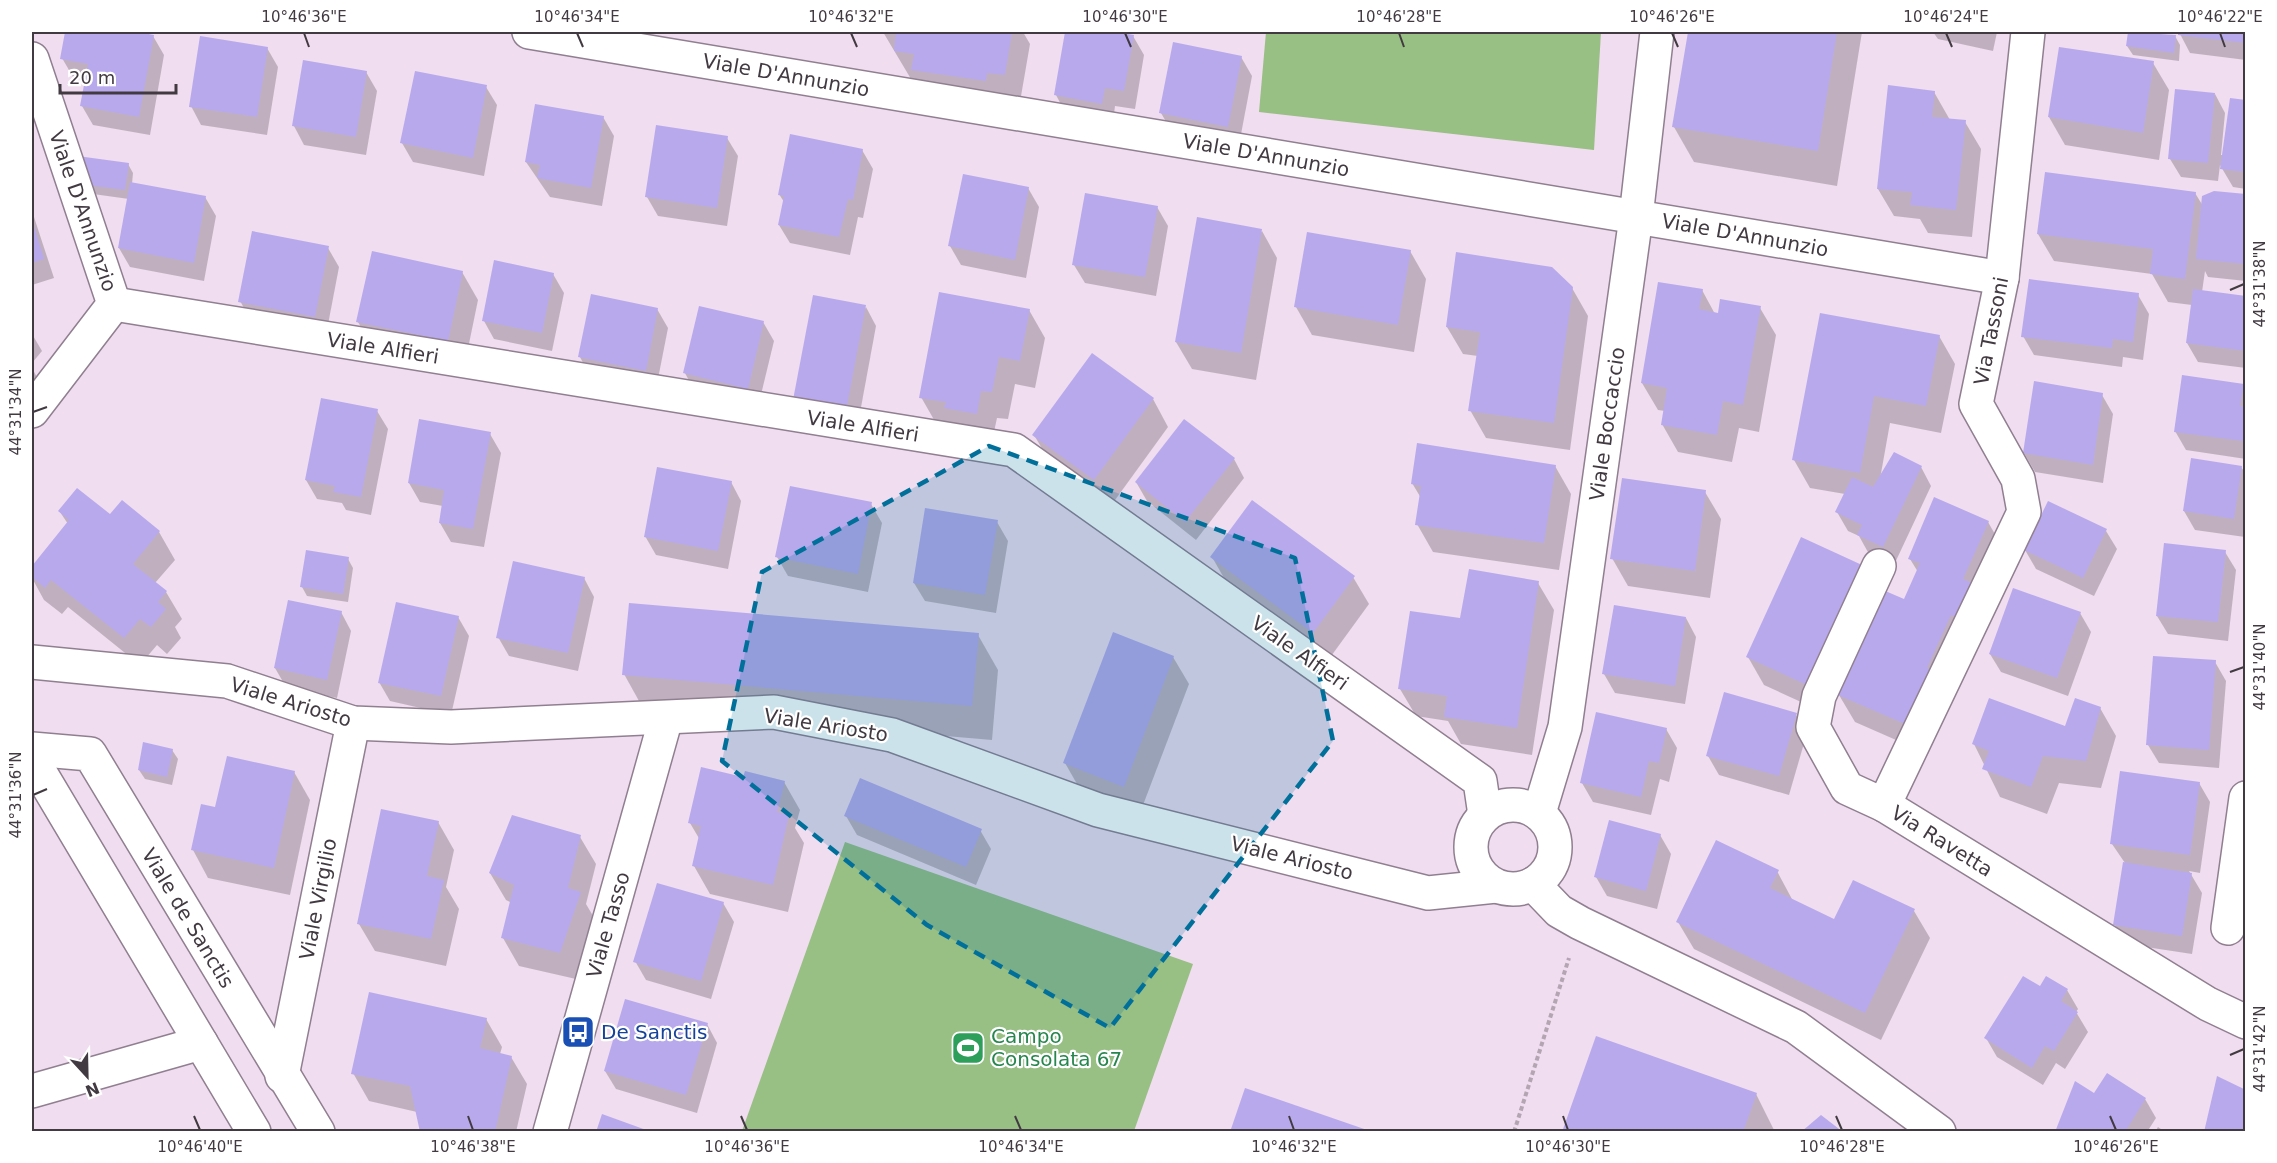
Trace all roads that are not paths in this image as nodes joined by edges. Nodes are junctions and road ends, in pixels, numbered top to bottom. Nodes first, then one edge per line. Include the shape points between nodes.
1 (529, 32) edge
2 (1657, 32) edge
3 (2028, 32) edge
4 (32, 59) edge
5 (1636, 217) junction
6 (2002, 278) junction
7 (114, 304) junction
8 (32, 411) edge
9 (1879, 566) dead end
10 (32, 662) edge
11 (666, 718) junction
12 (353, 723) junction
13 (32, 749) edge
14 (32, 759) edge
15 (2246, 798) edge
16 (1884, 805) junction
17 (1539, 813) junction
18 (1485, 815) junction
19 (1533, 884) junction
20 (1496, 886) junction
21 (2228, 928) dead end
22 (2246, 1022) edge
23 (201, 1043) junction
24 (282, 1076) junction
25 (32, 1091) edge
26 (254, 1131) edge
27 (318, 1131) edge
28 (550, 1131) edge
29 (1939, 1131) edge

1 - 5 street, Viale D'Annunzio
2 - 5 street, Viale Boccaccio
3 - 6 street, Via Tassoni
4 - 7 street, Viale D'Annunzio
5 - 6 street, Viale D'Annunzio
5 - 17 street, Viale Boccaccio via 1565,727
6 - 16 street, Via Tassoni via 1976,404 2018,479 2024,512
7 - 8 street, Viale D'Annunzio
7 - 18 street, Viale Alfieri via 1014,450 1480,781
9 - 16 street, Via Ravetta via 1819,696 1813,727 1847,788
10 - 12 street, Viale Ariosto via 227,681
11 - 12 street, Viale Ariosto via 451,727
11 - 20 street, Viale Ariosto via 774,712 892,735 1098,810 1428,893
11 - 28 street, Viale Tasso
12 - 24 street, Viale Virgilio
13 - 24 street, Viale de Sanctis via 90,754
14 - 23 street
15 - 21 street
16 - 22 street, Via Ravetta via 2208,1004
17 - 18 street via 1525,806 1504,806
17 - 19 street via 1549,824 1555,851 1545,874
18 - 20 street via 1475,827 1471,852 1480,874
19 - 20 street via 1517,889
19 - 29 street via 1559,911 1580,923 1796,1027
23 - 25 street
23 - 26 street
24 - 27 street, Viale de Sanctis

